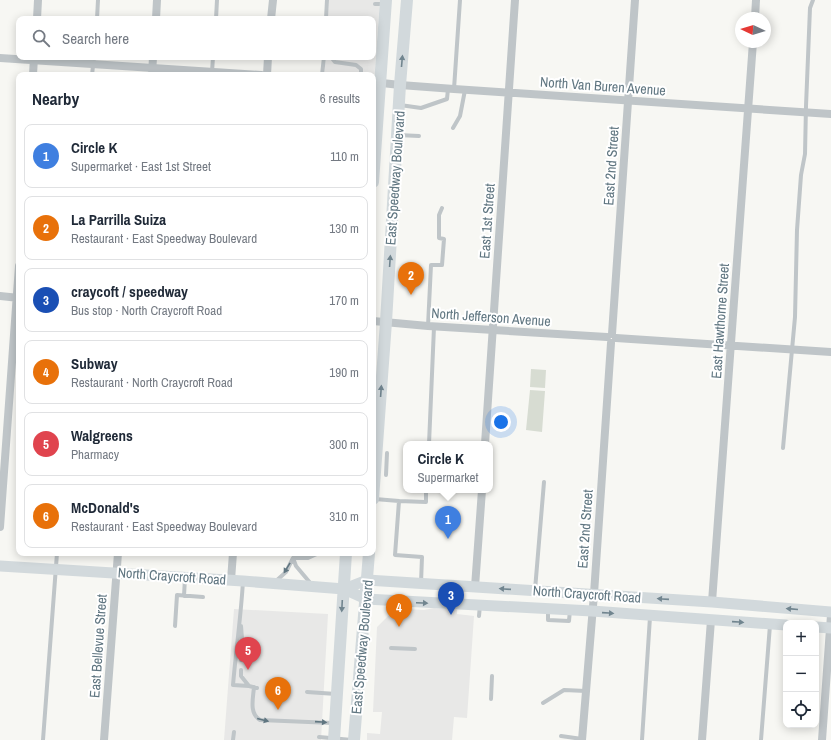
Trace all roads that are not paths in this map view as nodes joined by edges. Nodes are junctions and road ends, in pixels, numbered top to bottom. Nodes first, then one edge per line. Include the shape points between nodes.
1 (38, 0) edge
2 (98, 0) edge
3 (157, 0) edge
4 (217, 0) edge
5 (273, 0) edge
6 (328, 0) edge
7 (407, 0) edge
8 (460, 0) edge
9 (515, 0) edge
10 (635, 0) edge
11 (756, 0) edge
12 (813, 0) edge
13 (382, 3) edge
14 (755, 12) edge
15 (37, 16) edge
16 (97, 16) edge
17 (156, 16) edge
18 (216, 16) edge
19 (271, 16) edge
20 (326, 16) edge
21 (753, 48) edge
22 (0, 58) edge
23 (16, 58) edge
24 (34, 60) edge
25 (94, 60) edge
26 (153, 60) edge
27 (213, 60) edge
28 (268, 60) edge
29 (324, 60) edge
30 (333, 60) edge
31 (152, 71) edge
32 (33, 72) edge
33 (92, 72) edge
34 (178, 72) edge
35 (212, 72) edge
36 (267, 72) edge
37 (322, 72) edge
38 (361, 72) edge
39 (377, 82) edge
40 (400, 85) junction
41 (451, 89) junction
42 (465, 90) junction
43 (508, 92) junction
44 (628, 101) junction
45 (376, 104) edge
46 (399, 105) junction
47 (749, 109) junction
48 (806, 112) junction
49 (831, 114) edge
50 (453, 128) dead end
51 (398, 135) junction
52 (419, 136) dead end
53 (442, 208) dead end
54 (0, 296) edge
55 (16, 298) edge
56 (376, 321) edge
57 (386, 322) junction
58 (16, 323) edge
59 (431, 326) junction
60 (492, 330) junction
61 (611, 338) junction
62 (731, 345) junction
63 (791, 349) junction
64 (831, 352) edge
65 (429, 441) edge
66 (485, 441) edge
67 (783, 448) dead end
68 (387, 453) dead end
69 (376, 458) edge
70 (386, 475) dead end
71 (544, 482) dead end
72 (426, 493) edge
73 (482, 493) edge
74 (376, 499) edge
75 (399, 501) junction
76 (0, 527) edge
77 (57, 556) edge
78 (118, 556) edge
79 (233, 556) edge
80 (312, 556) edge
81 (346, 556) edge
82 (369, 556) edge
83 (293, 558) junction
84 (0, 566) edge
85 (56, 569) junction
86 (116, 573) junction
87 (185, 577) junction
88 (231, 580) junction
89 (367, 580) junction
90 (243, 581) junction
91 (274, 583) junction
92 (420, 584) junction
93 (314, 586) junction
94 (475, 587) junction
95 (344, 589) junction
96 (535, 591) junction
97 (594, 594) junction
98 (184, 596) junction
99 (203, 597) dead end
100 (366, 599) junction
101 (712, 602) junction
102 (592, 611) junction
103 (831, 613) edge
104 (650, 616) junction
105 (241, 620) junction
106 (711, 620) junction
107 (770, 624) junction
108 (783, 625) edge
109 (175, 626) dead end
110 (819, 627) edge
111 (831, 628) edge
112 (391, 648) dead end
113 (415, 649) dead end
114 (241, 660) dead end
115 (241, 670) dead end
116 (492, 676) dead end
117 (249, 686) junction
118 (586, 691) junction
119 (307, 692) dead end
120 (337, 694) junction
121 (491, 699) dead end
122 (543, 704) dead end
123 (335, 723) junction
124 (234, 732) dead end
125 (561, 736) dead end
126 (319, 737) dead end
127 (334, 739) edge
128 (43, 740) edge
129 (104, 740) edge
130 (233, 740) edge
131 (354, 740) edge
132 (582, 740) edge
133 (642, 740) edge
134 (702, 740) edge
135 (761, 740) edge
136 (822, 740) edge

1 - 15 street
2 - 16 lane
3 - 17 street
4 - 18 lane
5 - 19 street
6 - 20 lane
40 -> 7 main road, East Speedway Boulevard
8 - 41 lane
9 - 43 street, East 1st Street
10 - 44 street, East 2nd Street
11 - 14 street
12 - 48 lane via 810,8
13 - 39 main road, East Speedway Boulevard
21 - 47 street, East Hawthorne Street
22 - 23 street
24 - 32 street
25 - 31 street
25 - 33 lane
26 - 31 street
27 - 35 lane
28 - 36 street
29 - 37 lane
30 - 38 lane via 356,65
31 - 34 street
39 - 40 street, North Van Buren Avenue
39 - 45 main road, East Speedway Boulevard
40 - 41 street, North Van Buren Avenue
40 - 46 main road, East Speedway Boulevard
41 - 42 street, North Van Buren Avenue
41 - 46 lane via 447,98 421,108
42 - 43 street, North Van Buren Avenue
42 - 50 lane via 460,116
43 - 44 street, North Van Buren Avenue
43 - 60 street, East 1st Street
44 - 47 street, North Van Buren Avenue
44 - 61 street, East 2nd Street
46 - 51 main road, East Speedway Boulevard
47 - 48 street, North Van Buren Avenue
47 - 62 street, East Hawthorne Street
48 - 49 street, North Van Buren Avenue
48 - 63 lane
51 - 52 lane
57 -> 51 main road, East Speedway Boulevard
53 - 59 lane via 439,215 439,238 444,239 442,266 431,265
54 - 55 street
56 - 57 street, North Jefferson Avenue
57 - 59 street, North Jefferson Avenue
69 -> 57 main road, East Speedway Boulevard
58 - 76 street
59 - 60 street, North Jefferson Avenue
59 - 65 lane
60 - 61 street, North Jefferson Avenue
60 - 66 street, East 1st Street
61 - 62 street, North Jefferson Avenue
61 - 97 street, East 2nd Street
62 - 63 street, North Jefferson Avenue
62 - 101 street, East Hawthorne Street
63 - 64 street, North Jefferson Avenue
63 - 67 lane
68 - 70 lane
71 - 96 lane
72 - 75 lane via 426,502
73 - 94 street
74 - 75 lane
75 - 92 lane via 395,554 422,557
77 - 85 lane
78 - 86 street, East Bellevue Street
79 - 88 street
80 - 83 lane
81 - 95 main road, East Speedway Boulevard
82 - 89 main road, East Speedway Boulevard
83 -> 91 lane via 286,572
83 - 93 lane via 296,566
84 - 85 main road, North Craycroft Road
85 - 86 main road, North Craycroft Road
85 - 128 lane
86 - 87 main road, North Craycroft Road
86 - 129 street, East Bellevue Street
87 - 88 main road, North Craycroft Road
87 - 98 lane
88 - 90 main road, North Craycroft Road
89 - 92 main road, North Craycroft Road
89 - 95 main road, North Craycroft Road
89 - 100 main road, East Speedway Boulevard
90 - 91 main road, North Craycroft Road
90 - 105 lane
91 - 93 main road, North Craycroft Road
92 - 94 main road, North Craycroft Road
93 - 95 main road, North Craycroft Road
96 -> 94 main road, North Craycroft Road
95 - 100 main road, North Craycroft Road
95 -> 120 main road, East Speedway Boulevard
96 - 97 main road, North Craycroft Road
101 -> 97 main road, North Craycroft Road
97 - 102 street, East 2nd Street
98 - 99 lane
98 - 109 lane via 177,595
100 -> 102 main road, North Craycroft Road via 548,615 570,616
100 - 131 main road, East Speedway Boulevard
103 -> 101 main road, North Craycroft Road
102 -> 104 main road, North Craycroft Road
102 - 118 street, East 2nd Street
103 - 111 street
104 - 106 main road, North Craycroft Road
104 - 133 lane
105 - 114 lane
105 - 117 lane via 233,685
106 -> 107 main road, North Craycroft Road
106 - 134 street
107 - 108 main road, North Craycroft Road
107 - 135 lane
110 - 111 main road
111 - 136 street
112 - 113 lane
115 - 117 lane via 240,676
116 - 121 lane
117 -> 123 lane via 255,688 252,710 260,720
118 - 122 lane via 564,690
118 - 132 street, East 2nd Street
119 - 120 lane
120 - 123 main road, East Speedway Boulevard
123 - 127 main road, East Speedway Boulevard
124 - 130 lane
125 - 132 lane
126 - 127 lane
127 - 131 lane

